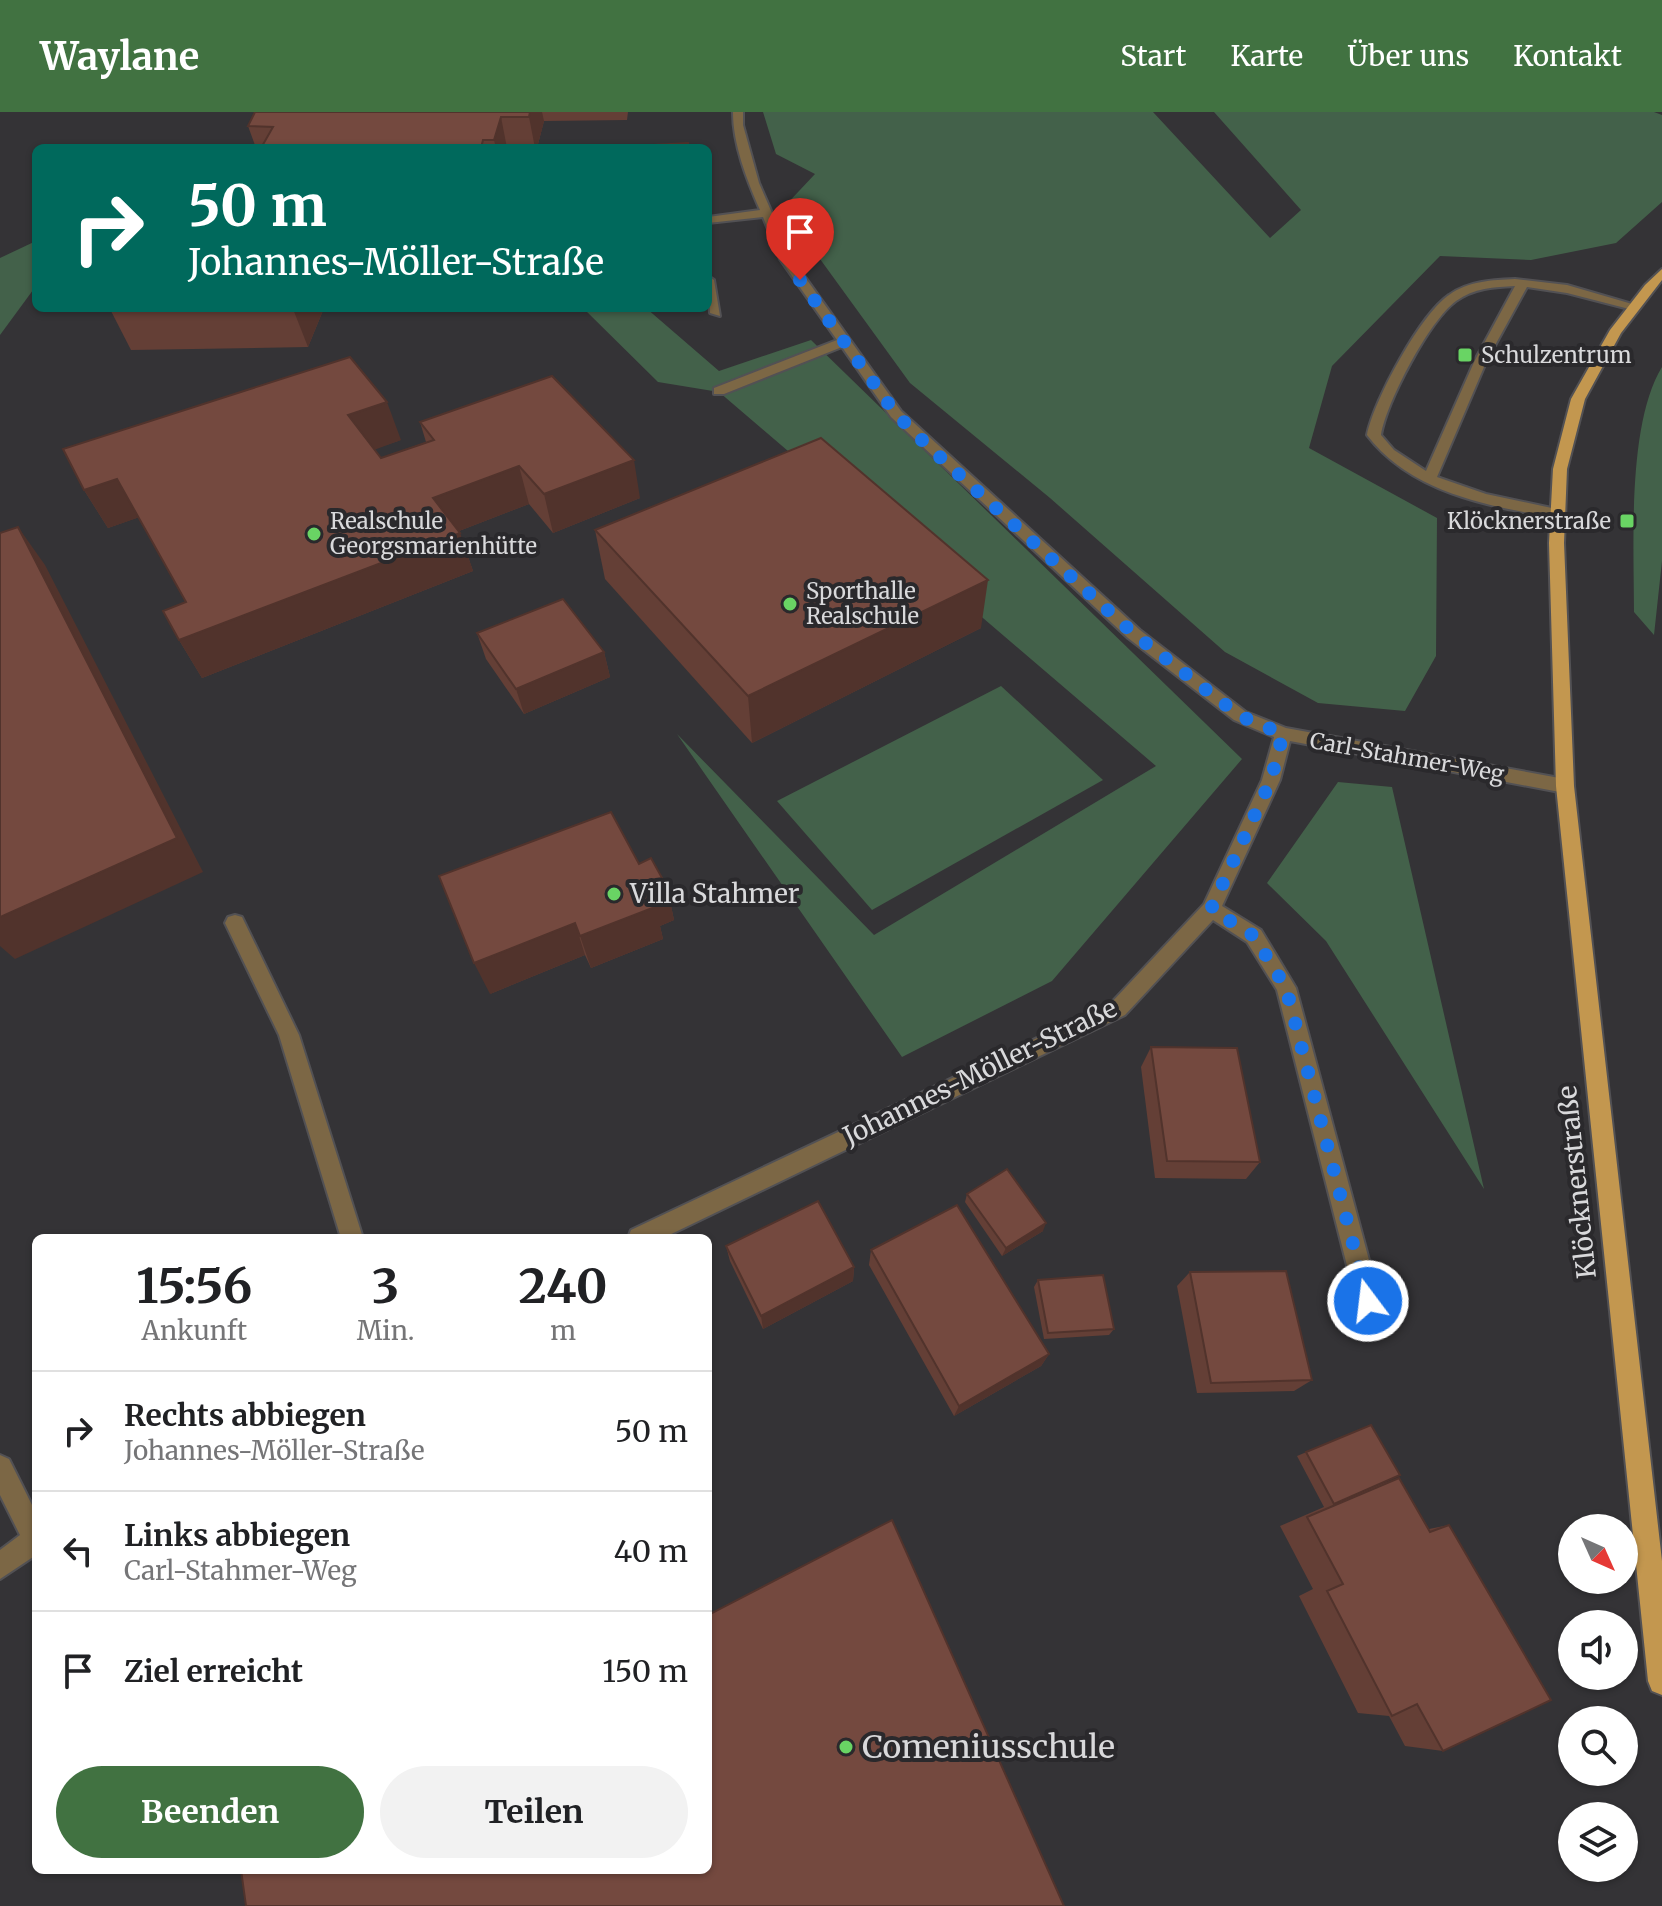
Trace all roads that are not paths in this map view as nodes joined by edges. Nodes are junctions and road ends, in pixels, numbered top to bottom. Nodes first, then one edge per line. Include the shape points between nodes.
1 (738, 112) edge
2 (767, 213) junction
3 (712, 220) edge
4 (1662, 273) edge
5 (1523, 283) junction
6 (712, 296) edge
7 (1633, 306) junction
8 (716, 313) dead end
9 (843, 342) junction
10 (719, 391) dead end
11 (1430, 477) junction
12 (1556, 513) junction
13 (1283, 734) junction
14 (1565, 786) junction
15 (1211, 909) junction
16 (235, 923) dead end
17 (351, 1234) edge
18 (647, 1234) edge
19 (1368, 1301) dead end
20 (0, 1468) edge
21 (32, 1532) edge
22 (32, 1543) edge
23 (0, 1566) edge
24 (1662, 1681) edge

1 - 2 street, Carl-Stahmer-Weg via 754,183
2 - 3 street
2 - 9 street, Carl-Stahmer-Weg via 786,259
4 - 7 main road, Klöcknerstraße
5 - 7 street via 1561,286
5 - 11 street via 1481,360
5 - 11 street via 1479,286 1455,295 1408,360 1376,425 1374,435 1384,449
6 - 8 street
7 - 12 main road, Klöcknerstraße via 1577,401
9 - 10 street
9 - 13 street, Carl-Stahmer-Weg via 896,414 1134,634 1240,716
11 - 12 street via 1505,505
12 - 14 main road, Klöcknerstraße
13 - 14 street, Carl-Stahmer-Weg
13 - 15 street, Johannes-Möller-Straße via 1271,780
14 - 24 main road, Klöcknerstraße
15 - 18 street, Johannes-Möller-Straße via 1118,1009
15 - 19 street via 1254,936 1286,988
16 - 17 street via 289,1035
20 - 21 street
22 - 23 street

